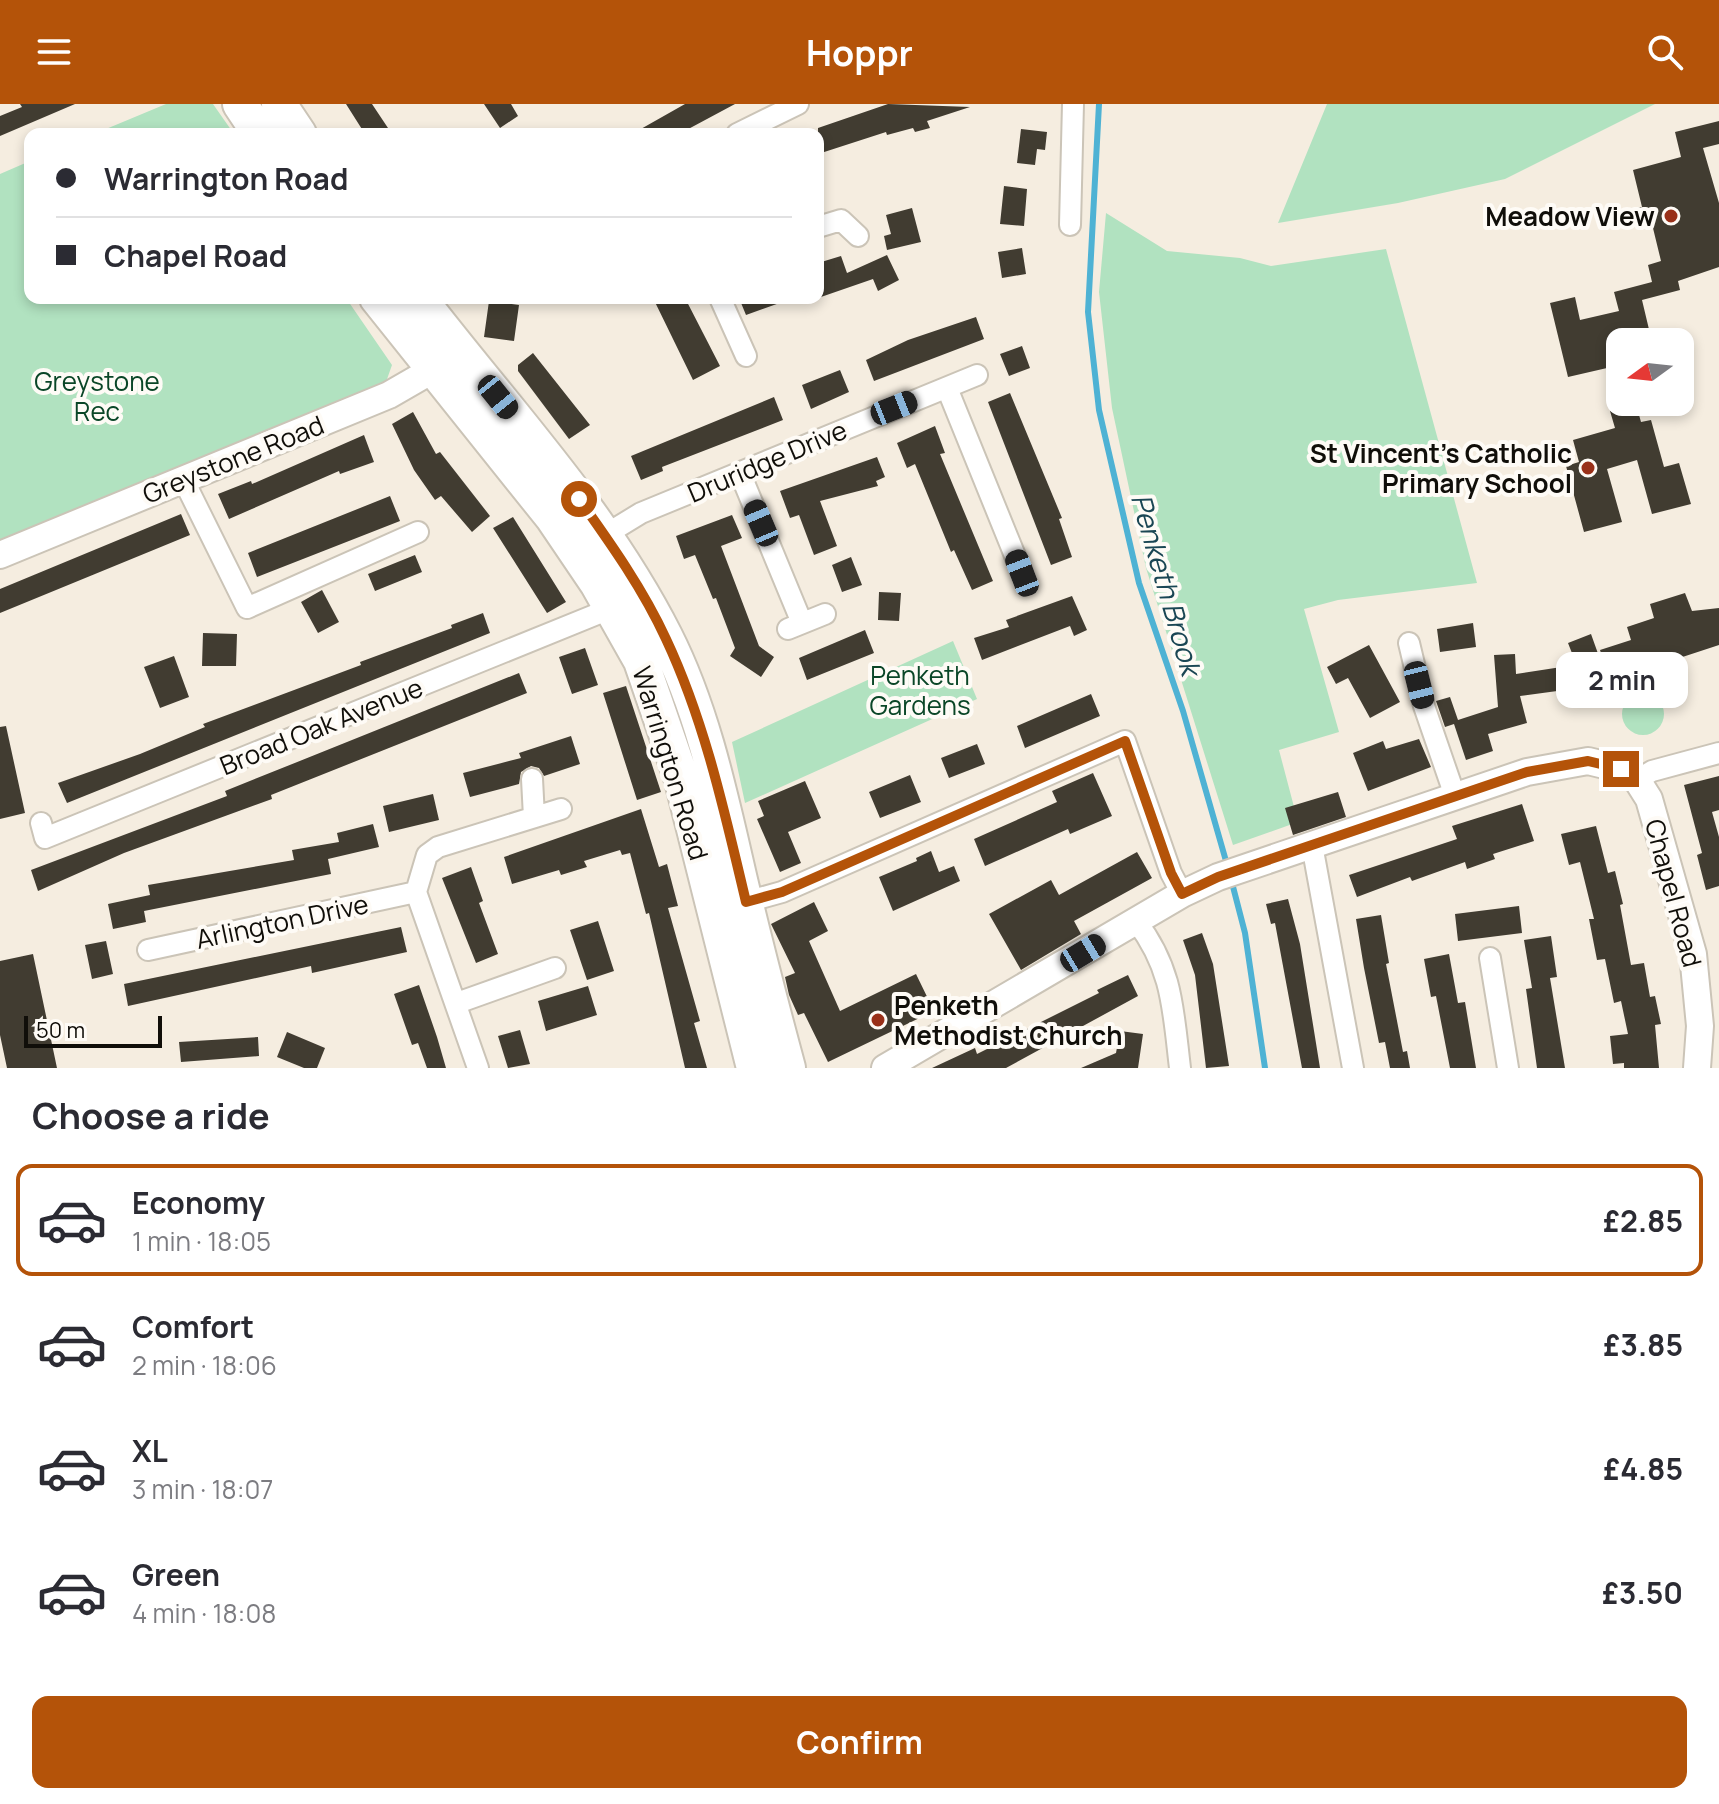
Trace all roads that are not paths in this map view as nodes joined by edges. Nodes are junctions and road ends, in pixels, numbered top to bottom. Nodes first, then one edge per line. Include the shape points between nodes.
1 (240, 104) edge
2 (279, 104) edge
3 (798, 104) edge
4 (1073, 104) edge
5 (256, 128) edge
6 (295, 128) edge
7 (749, 128) edge
8 (824, 225) edge
9 (1070, 225) dead end
10 (858, 236) dead end
11 (403, 304) edge
12 (723, 304) edge
13 (424, 309) edge
14 (746, 356) dead end
15 (448, 361) junction
16 (977, 375) dead end
17 (947, 388) junction
18 (740, 473) junction
19 (183, 479) junction
20 (418, 532) dead end
21 (605, 535) junction
22 (0, 555) edge
23 (1023, 573) dead end
24 (612, 608) junction
25 (825, 614) dead end
26 (1409, 643) dead end
27 (1719, 753) edge
28 (532, 779) dead end
29 (1637, 780) junction
30 (1455, 796) junction
31 (561, 809) dead end
32 (534, 817) junction
33 (41, 823) dead end
34 (1312, 845) junction
35 (416, 892) junction
36 (1182, 894) junction
37 (746, 902) junction
38 (1136, 921) junction
39 (148, 950) dead end
40 (1490, 958) dead end
41 (555, 968) dead end
42 (457, 1003) junction
43 (1710, 1027) edge
44 (478, 1068) edge
45 (754, 1068) edge
46 (788, 1068) edge
47 (885, 1068) edge
48 (1180, 1068) edge
49 (1353, 1068) edge
50 (1508, 1068) edge
51 (1697, 1068) edge

1 - 5 main road
2 - 6 main road
3 - 7 street
4 - 9 street
8 - 10 street via 841,220
11 - 13 main road, Warrington Road
12 - 14 street
13 - 15 main road, Warrington Road
15 - 19 street, Greystone Road via 389,395
15 - 21 main road, Warrington Road via 537,444
15 - 24 main road, Warrington Road
16 - 17 street, Druridge Drive
17 - 18 street, Druridge Drive
17 - 23 street
18 - 21 street, Druridge Drive via 641,513
18 - 25 street via 795,626
19 - 20 street via 247,608
19 - 22 street, Greystone Road
21 - 37 main road, Warrington Road via 666,639 692,703
24 - 33 street, Broad Oak Avenue via 45,838
24 - 45 main road, Warrington Road via 641,661 681,777
26 - 30 street
27 - 29 street
28 - 32 street
29 - 30 street via 1608,764 1566,762
29 - 43 street, Chapel Road via 1649,799
30 - 34 street
31 - 32 street
32 - 35 street via 438,847 427,855
34 - 36 street
34 - 49 street
35 - 39 street, Arlington Drive
35 - 42 street
36 - 37 street via 1125,741 782,892
36 - 38 street
37 - 46 main road, Warrington Road
38 - 47 street
38 - 48 street via 1166,970
40 - 50 street
41 - 42 street
42 - 44 street
43 - 51 street, Chapel Road

